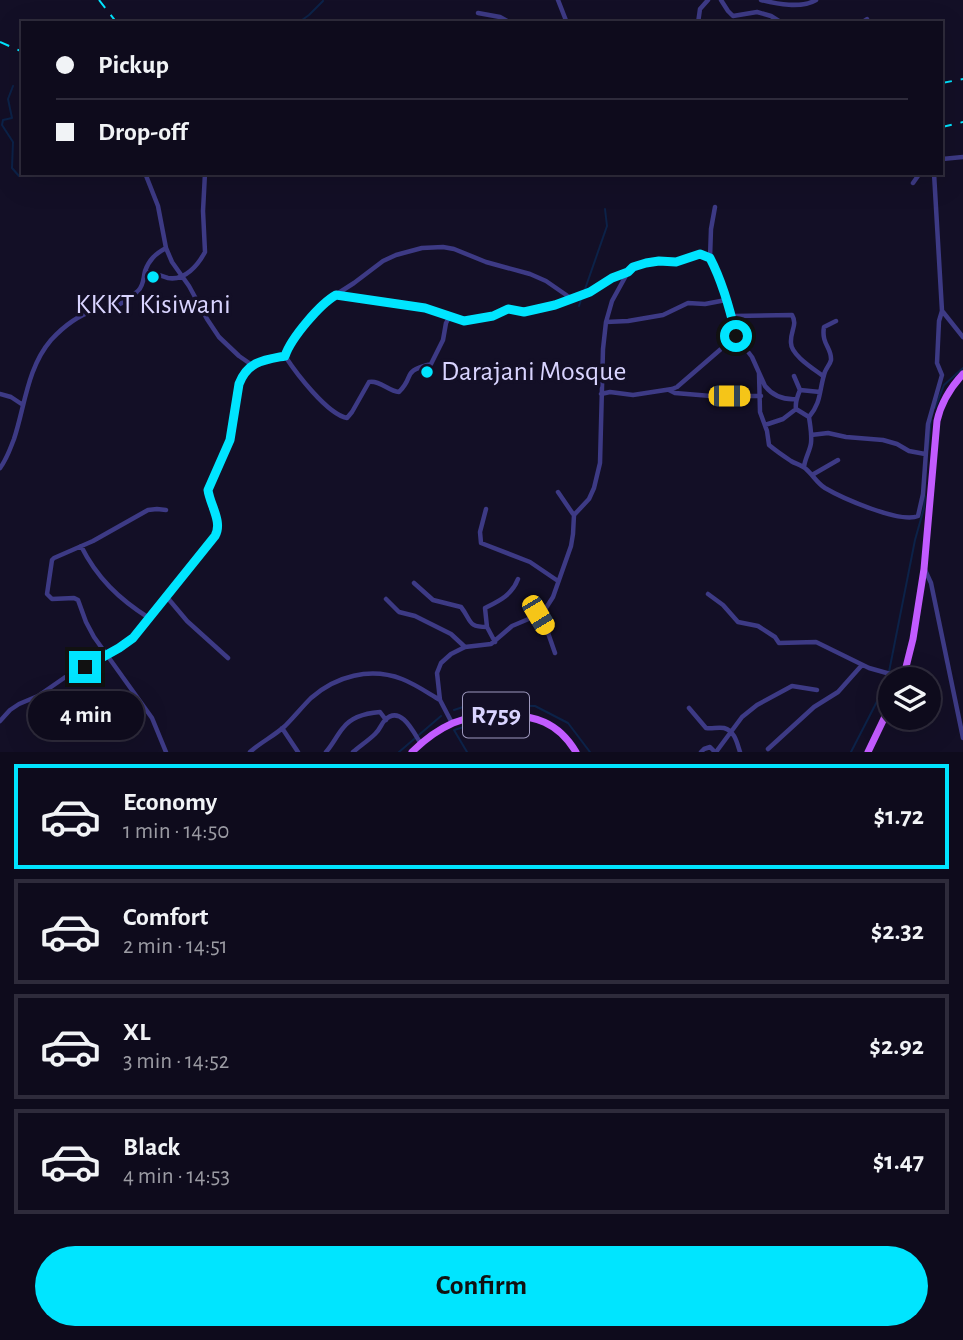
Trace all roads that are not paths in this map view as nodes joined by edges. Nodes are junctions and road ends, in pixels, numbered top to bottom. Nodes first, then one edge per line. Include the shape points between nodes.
1 (558, 0) edge
2 (708, 0) edge
3 (721, 0) edge
4 (761, 0) edge
5 (816, 0) edge
6 (478, 13) dead end
7 (867, 19) dead end
8 (507, 21) edge
9 (566, 21) edge
10 (698, 21) edge
11 (779, 21) edge
12 (864, 21) edge
13 (963, 157) edge
14 (943, 159) edge
15 (146, 175) edge
16 (205, 175) edge
17 (919, 175) edge
18 (934, 175) edge
19 (913, 183) dead end
20 (715, 207) dead end
21 (166, 248) junction
22 (710, 258) junction
23 (145, 272) junction
24 (628, 272) junction
25 (183, 277) junction
26 (336, 295) junction
27 (572, 299) junction
28 (726, 300) junction
29 (942, 311) junction
30 (450, 316) junction
31 (733, 316) junction
32 (836, 321) dead end
33 (606, 322) junction
34 (736, 336) junction
35 (963, 336) edge
36 (285, 356) junction
37 (251, 365) junction
38 (759, 373) junction
39 (963, 374) edge
40 (794, 376) dead end
41 (823, 376) junction
42 (668, 390) junction
43 (800, 390) junction
44 (820, 392) junction
45 (0, 394) edge
46 (601, 394) junction
47 (936, 395) junction
48 (761, 396) junction
49 (945, 397) junction
50 (797, 399) junction
51 (23, 405) junction
52 (796, 409) junction
53 (809, 417) junction
54 (765, 425) junction
55 (811, 435) junction
56 (925, 454) junction
57 (838, 460) dead end
58 (804, 467) junction
59 (0, 468) edge
60 (812, 475) junction
61 (558, 492) dead end
62 (486, 509) dead end
63 (166, 510) dead end
64 (574, 515) junction
65 (81, 546) junction
66 (924, 569) junction
67 (518, 579) dead end
68 (558, 581) junction
69 (414, 583) dead end
70 (708, 594) dead end
71 (166, 596) junction
72 (386, 599) dead end
73 (538, 615) junction
74 (149, 618) junction
75 (487, 627) junction
76 (495, 642) junction
77 (465, 647) junction
78 (555, 653) dead end
79 (106, 655) junction
80 (228, 658) dead end
81 (862, 665) junction
82 (906, 667) edge
83 (878, 670) edge
84 (817, 690) dead end
85 (440, 700) junction
86 (689, 708) dead end
87 (0, 720) edge
88 (386, 720) junction
89 (452, 723) junction
90 (282, 728) junction
91 (879, 730) edge
92 (730, 732) junction
93 (963, 738) edge
94 (421, 744) junction
95 (768, 749) dead end
96 (166, 752) edge
97 (250, 752) edge
98 (298, 752) edge
99 (326, 752) edge
100 (353, 752) edge
101 (412, 752) edge
102 (576, 752) edge
103 (701, 752) edge
104 (715, 752) edge
105 (740, 752) edge
106 (868, 752) edge

1 - 9 street
2 - 10 street
3 - 11 street via 733,16 757,12
4 - 5 street via 776,4
6 - 8 street
7 - 12 street
13 - 14 street
15 - 21 street
16 - 25 street via 205,252
17 - 19 street
18 - 29 street
20 - 22 street
21 - 23 street via 153,256
21 - 25 street
22 - 24 street via 700,254 676,262 653,262
22 - 28 street
23 - 25 street
23 - 51 street via 141,288 120,304 74,320 51,340 34,369
24 - 27 street
24 - 33 street
25 - 37 street via 219,337
26 - 27 street via 396,255 443,247 530,274
26 - 30 street
26 - 36 street via 315,312
27 - 30 street via 539,310 508,309 464,321
28 - 31 street
28 - 33 street via 688,303 663,315
29 - 35 street
29 - 47 street via 937,363 942,375
30 - 36 street via 431,364 413,370 399,393 369,382 347,418 330,409
31 - 34 street
31 - 41 street via 792,315 796,323 790,341 794,352
32 - 41 street via 824,327 831,357
33 - 46 street
34 - 38 street
34 - 42 street
36 - 37 street
37 - 71 street via 239,384 230,440 209,486 218,531
38 - 48 street
38 - 50 street via 768,390
39 - 49 main road
40 - 43 street
41 - 44 street
42 - 46 street
42 - 48 street
43 - 44 street
43 - 50 street
44 - 53 street
45 - 51 street
46 - 64 street via 598,475 589,499
47 - 49 street
47 - 56 street
48 - 54 street
49 - 66 main road via 937,421
50 - 52 street
51 - 59 street
52 - 53 street
52 - 54 street
53 - 55 street
54 - 58 street via 769,445
55 - 56 street via 883,440
55 - 58 street
56 - 60 street via 921,506 915,518 888,514 844,497 823,487
57 - 60 street
58 - 60 street
61 - 64 street
62 - 68 street via 481,543 526,560
63 - 65 street via 148,510
64 - 68 street via 571,546
65 - 74 street via 116,594
65 - 79 street via 52,559 47,594 52,599 78,600
66 - 82 main road
66 - 93 street via 931,583
67 - 75 street via 509,594 485,608
68 - 73 street via 549,605
69 - 75 street via 433,600 461,607 471,625
70 - 81 street via 738,622 758,626 779,643 816,642
71 - 74 street
71 - 80 street
72 - 77 street via 400,612 452,634
73 - 76 street via 512,626
73 - 78 street
74 - 79 street via 133,638
75 - 76 street
76 - 77 street
77 - 85 street via 441,663 437,673
79 - 87 street via 19,704
79 - 96 street via 152,718
81 - 83 street
81 - 95 street via 838,692
84 - 92 street via 790,687 757,705
85 - 89 street
85 - 90 street via 401,679 351,676 323,689
86 - 92 street via 706,728
88 - 94 street via 395,715 404,718
88 - 99 street via 376,712 349,722
88 - 100 street
89 - 94 main road, R759
89 - 102 main road, R759 via 489,715 535,718 558,730
90 - 97 street
90 - 98 street
91 - 106 main road
92 - 104 street
92 - 105 street
94 - 101 main road, R759
103 - 104 street via 710,747

